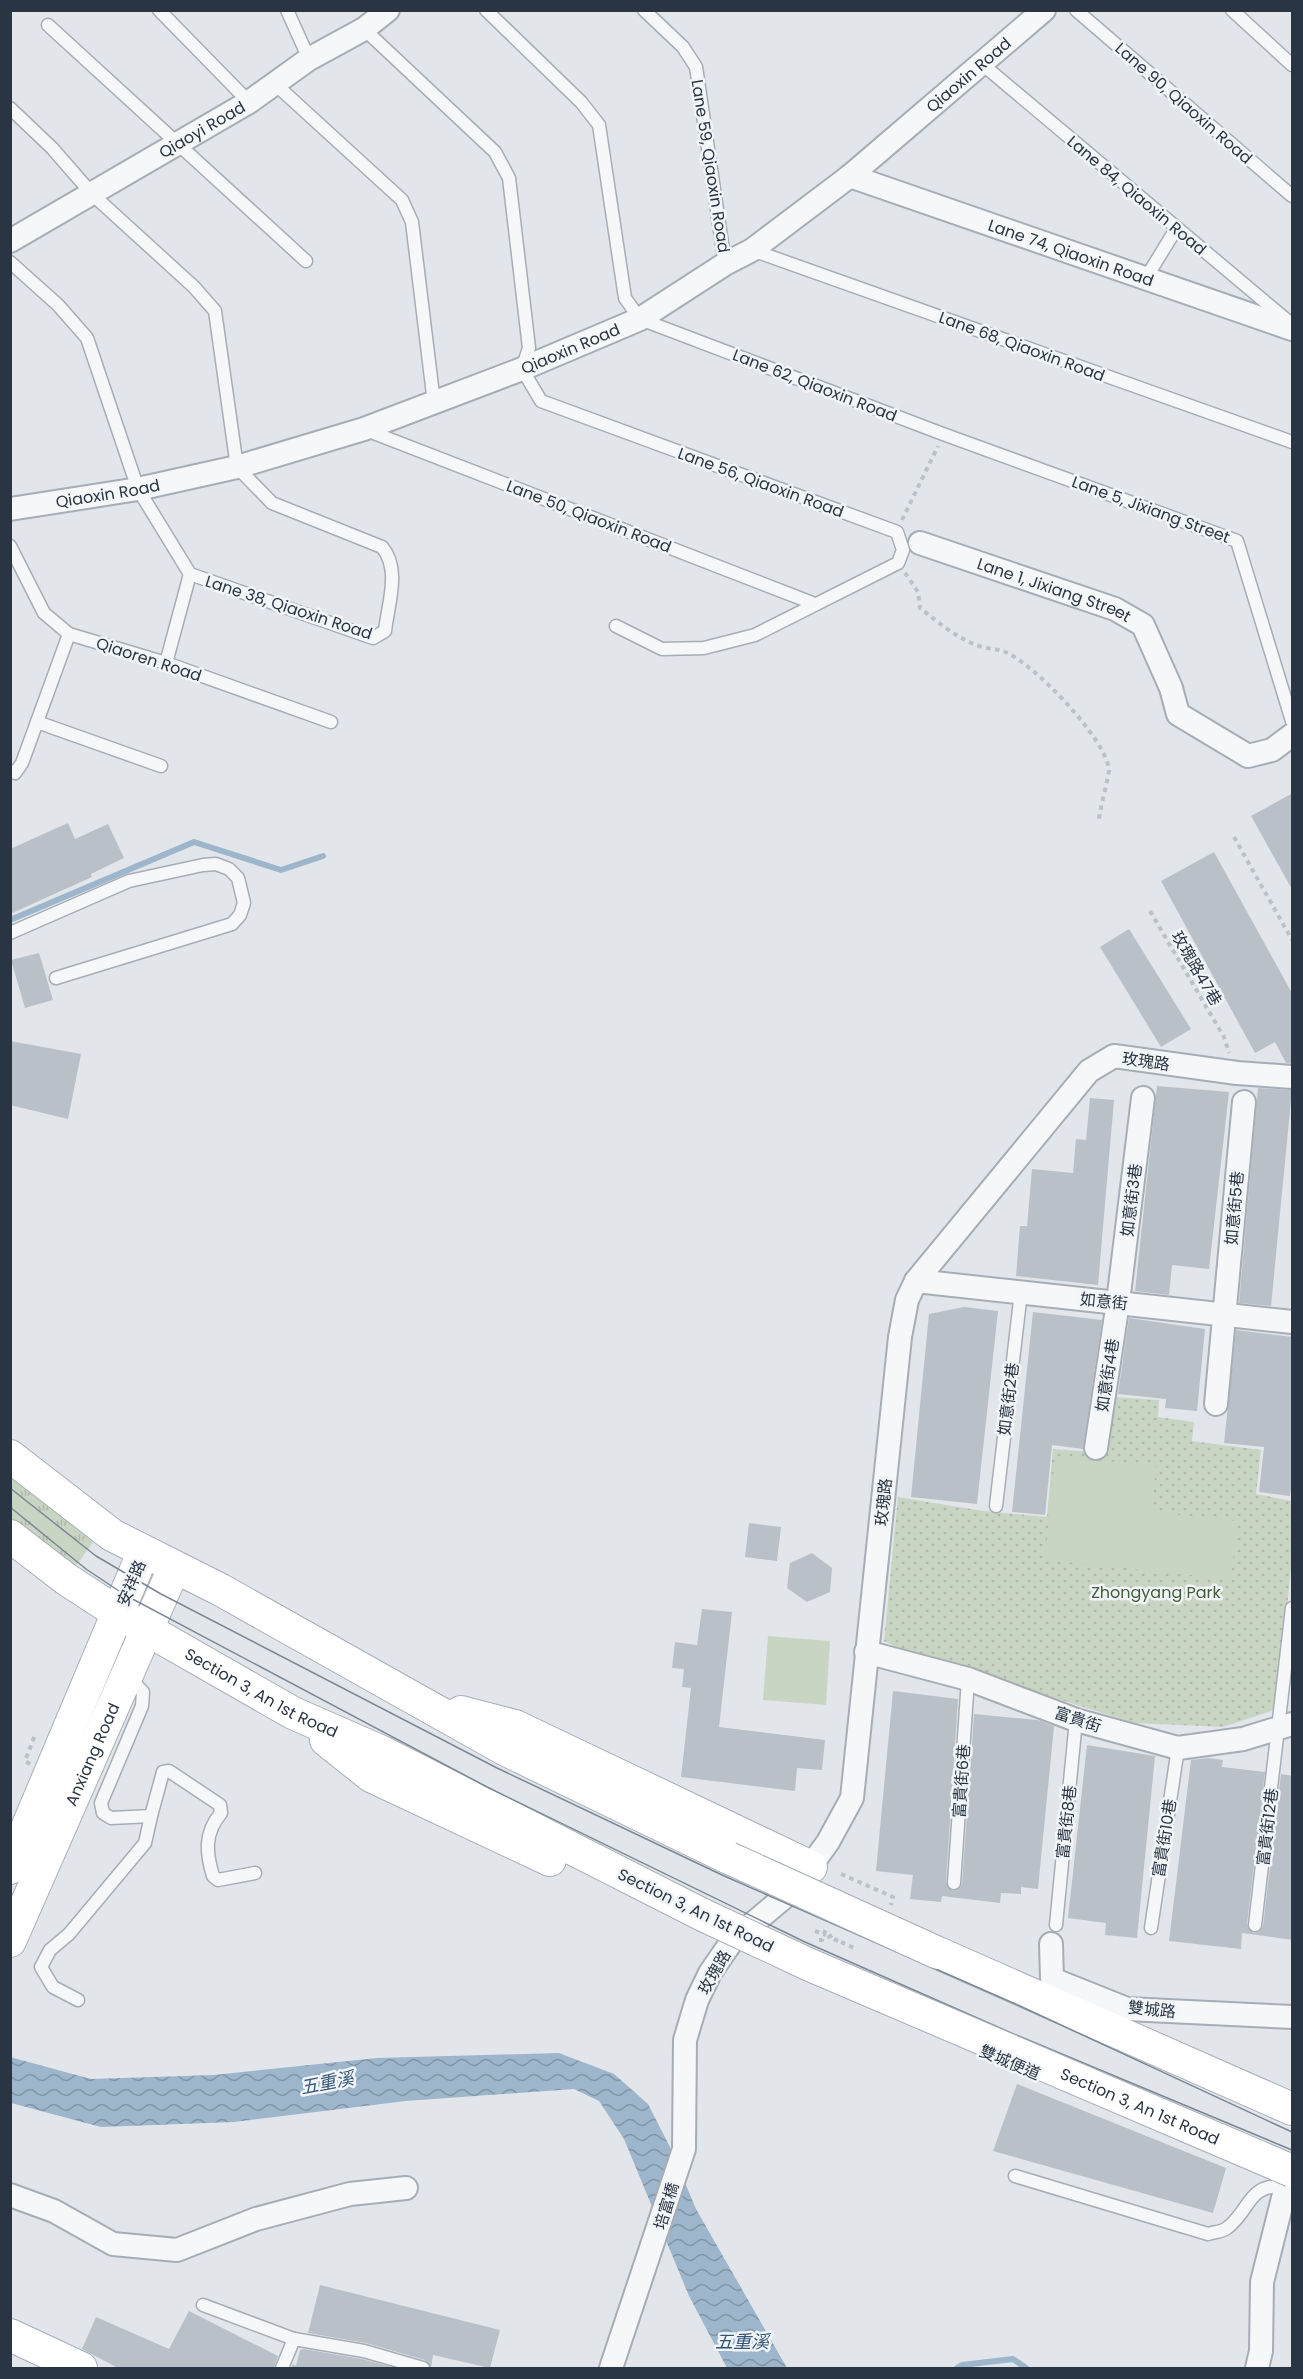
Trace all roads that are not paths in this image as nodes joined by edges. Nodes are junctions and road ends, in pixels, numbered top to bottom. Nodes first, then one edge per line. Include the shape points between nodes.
1 (159, 10) edge
2 (287, 10) edge
3 (388, 10) edge
4 (486, 10) edge
5 (644, 10) edge
6 (1044, 10) edge
7 (1076, 10) edge
8 (1232, 10) edge
9 (48, 25) dead end
10 (363, 29) junction
11 (309, 59) junction
12 (982, 64) junction
13 (1293, 65) edge
14 (274, 83) junction
15 (249, 102) junction
16 (10, 108) edge
17 (176, 145) junction
18 (850, 176) junction
19 (93, 195) junction
20 (1293, 196) edge
21 (1176, 229) junction
22 (10, 241) edge
23 (753, 250) junction
24 (306, 261) dead end
25 (10, 262) edge
26 (725, 264) junction
27 (1146, 278) junction
28 (640, 319) junction
29 (1293, 327) edge
30 (522, 369) junction
31 (434, 403) junction
32 (364, 429) junction
33 (1293, 442) edge
34 (990, 450) joint
35 (237, 467) junction
36 (138, 489) junction
37 (10, 509) edge
38 (920, 543) dead end
39 (10, 546) edge
40 (190, 574) junction
41 (815, 604) junction
42 (616, 626) dead end
43 (69, 634) junction
44 (166, 663) junction
45 (1293, 721) edge
46 (37, 722) junction
47 (330, 722) dead end
48 (1293, 735) edge
49 (161, 766) dead end
50 (10, 771) edge
51 (10, 933) edge
52 (56, 978) dead end
53 (1293, 1077) edge
54 (1143, 1098) dead end
55 (1244, 1102) dead end
56 (916, 1281) junction
57 (1021, 1292) junction
58 (1118, 1302) junction
59 (1225, 1315) junction
60 (1293, 1322) edge
61 (1216, 1404) dead end
62 (1096, 1448) dead end
63 (10, 1456) edge
64 (996, 1506) dead end
65 (10, 1536) edge
66 (143, 1553) junction
67 (174, 1568) junction
68 (1293, 1608) edge
69 (118, 1613) junction
70 (146, 1629) junction
71 (866, 1652) junction
72 (126, 1674) junction
73 (969, 1679) junction
74 (426, 1704) junction
75 (292, 1713) junction
76 (1076, 1719) junction
77 (1286, 1727) edge
78 (1178, 1748) junction
79 (151, 1815) junction
80 (811, 1867) junction
81 (10, 1868) edge
82 (255, 1873) dead end
83 (954, 1883) dead end
84 (1254, 1925) dead end
85 (1150, 1928) dead end
86 (1053, 1934) joint
87 (10, 1941) edge
88 (732, 1941) junction
89 (78, 2001) dead end
90 (1293, 2017) edge
91 (1293, 2109) edge
92 (684, 2149) joint
93 (1015, 2176) dead end
94 (1290, 2178) edge
95 (406, 2188) dead end
96 (10, 2195) edge
97 (203, 2305) dead end
98 (10, 2335) edge
99 (294, 2339) junction
100 (81, 2368) edge
101 (282, 2368) edge
102 (423, 2368) edge
103 (611, 2368) edge
104 (1257, 2368) edge

1 - 15 lane
2 - 11 lane
3 - 10 street, Qiaoyi Road
4 - 28 lane via 581,102 599,125 625,298
5 - 26 lane, Lane 59, Qiaoxin Road via 683,46 696,67
6 - 12 street, Qiaoxin Road
7 - 20 lane, Lane 90, Qiaoxin Road
8 - 13 lane
9 - 17 lane
10 - 11 street, Qiaoyi Road
10 - 30 lane via 495,152 509,178 529,348
11 - 14 street, Qiaoyi Road
12 - 18 street, Qiaoxin Road
12 - 21 lane, Lane 84, Qiaoxin Road
14 - 15 street, Qiaoyi Road
14 - 31 lane via 402,200 412,222
15 - 17 street, Qiaoyi Road
16 - 19 lane
17 - 19 street, Qiaoyi Road
17 - 24 lane
18 - 23 street, Qiaoxin Road
18 - 27 street, Lane 74, Qiaoxin Road
19 - 22 street, Qiaoyi Road
19 - 35 lane via 194,286 215,310
21 - 27 lane
21 - 29 lane, Lane 84, Qiaoxin Road
23 - 26 street, Qiaoxin Road
23 - 33 lane, Lane 68, Qiaoxin Road
25 - 36 lane, Lane 38, Qiaoxin Road via 58,305 87,338
26 - 28 street, Qiaoxin Road
27 - 29 street, Lane 74, Qiaoxin Road
28 - 30 street, Qiaoxin Road
28 - 34 lane, Lane 62, Qiaoxin Road
30 - 31 street, Qiaoxin Road
30 - 41 lane, Lane 56, Qiaoxin Road via 541,401 897,532 903,550 898,563
31 - 32 street, Qiaoxin Road
32 - 35 street, Qiaoxin Road
32 - 41 lane, Lane 50, Qiaoxin Road
34 - 45 lane, Lane 5, Jixiang Street via 1237,541
35 - 36 street, Qiaoxin Road
35 - 40 lane, Lane 38, Qiaoxin Road via 272,503 382,547 390,555 393,566 385,631 373,638
36 - 37 street, Qiaoxin Road
36 - 40 lane, Lane 38, Qiaoxin Road
38 - 48 street, Lane 1, Jixiang Street via 1115,609 1143,625 1171,688 1178,714 1248,756 1272,750
39 - 43 lane, Qiaoren Road via 44,613
40 - 44 lane
41 - 42 lane via 755,635 704,648 662,649
43 - 44 lane, Qiaoren Road
43 - 46 lane
44 - 47 lane, Qiaoren Road
46 - 49 lane
46 - 50 lane via 22,763 15,772
51 - 52 lane via 129,881 216,864 238,878 244,903 232,924
53 - 56 street, 玫瑰路 via 1114,1056 1089,1071
54 - 58 street, 如意街3巷
55 - 59 street, 如意街5巷
56 - 57 street, 如意街
56 - 71 street, 玫瑰路 via 907,1300 900,1337
57 - 58 street, 如意街
57 - 64 lane, 如意街2巷
58 - 59 street, 如意街
58 - 62 street, 如意街4巷
59 - 60 street, 如意街
59 - 61 street, 如意街5巷
63 - 66 street via 112,1535
65 - 69 street, Section 3, An 1st Road
66 - 67 street
66 - 69 street, 安祥路
67 - 70 street, Anxiang Road
67 - 74 street
68 - 77 lane, 富貴街12巷
69 - 70 street, Section 3, An 1st Road
69 - 81 street, Anxiang Road
70 - 72 street, Anxiang Road
70 - 75 street, Section 3, An 1st Road
71 - 73 street, 富貴街
71 - 80 street, 玫瑰路 via 852,1798
72 - 79 lane via 143,1692 142,1706 100,1803 103,1813 111,1818
72 - 87 street, Anxiang Road
73 - 76 street, 富貴街
73 - 83 lane, 富貴街6巷
74 - 80 street via 515,1726
74 - 91 street, bridge via 506,1749 729,1858
75 - 88 street via 371,1776
75 - 94 street, Section 3, An 1st Road, bridge via 382,1752 703,1915 821,1970
76 - 78 street, 富貴街
76 - 86 lane, 富貴街8巷
77 - 78 street, 富貴街 via 1243,1739
77 - 84 lane, 富貴街12巷
78 - 85 lane, 富貴街10巷
79 - 82 lane via 164,1772 168,1771 220,1805 221,1813 207,1836 213,1876 218,1880
79 - 89 lane via 145,1843 40,1966 53,1987
80 - 88 street, 玫瑰路 via 794,1890
86 - 90 street, 雙城路 via 1052,1979 1127,2009
88 - 92 street, 玫瑰路 via 710,1972 685,2040
88 - 94 street, 雙城便道 via 1276,2178
92 - 103 street, 培富橋
93 - 94 lane via 1208,2234 1226,2230 1258,2189
94 - 104 street via 1262,2282 1261,2351
95 - 96 street via 350,2194 256,2219 177,2250 113,2244 54,2211
97 - 99 lane
98 - 100 street
99 - 101 lane
99 - 102 lane via 364,2351

